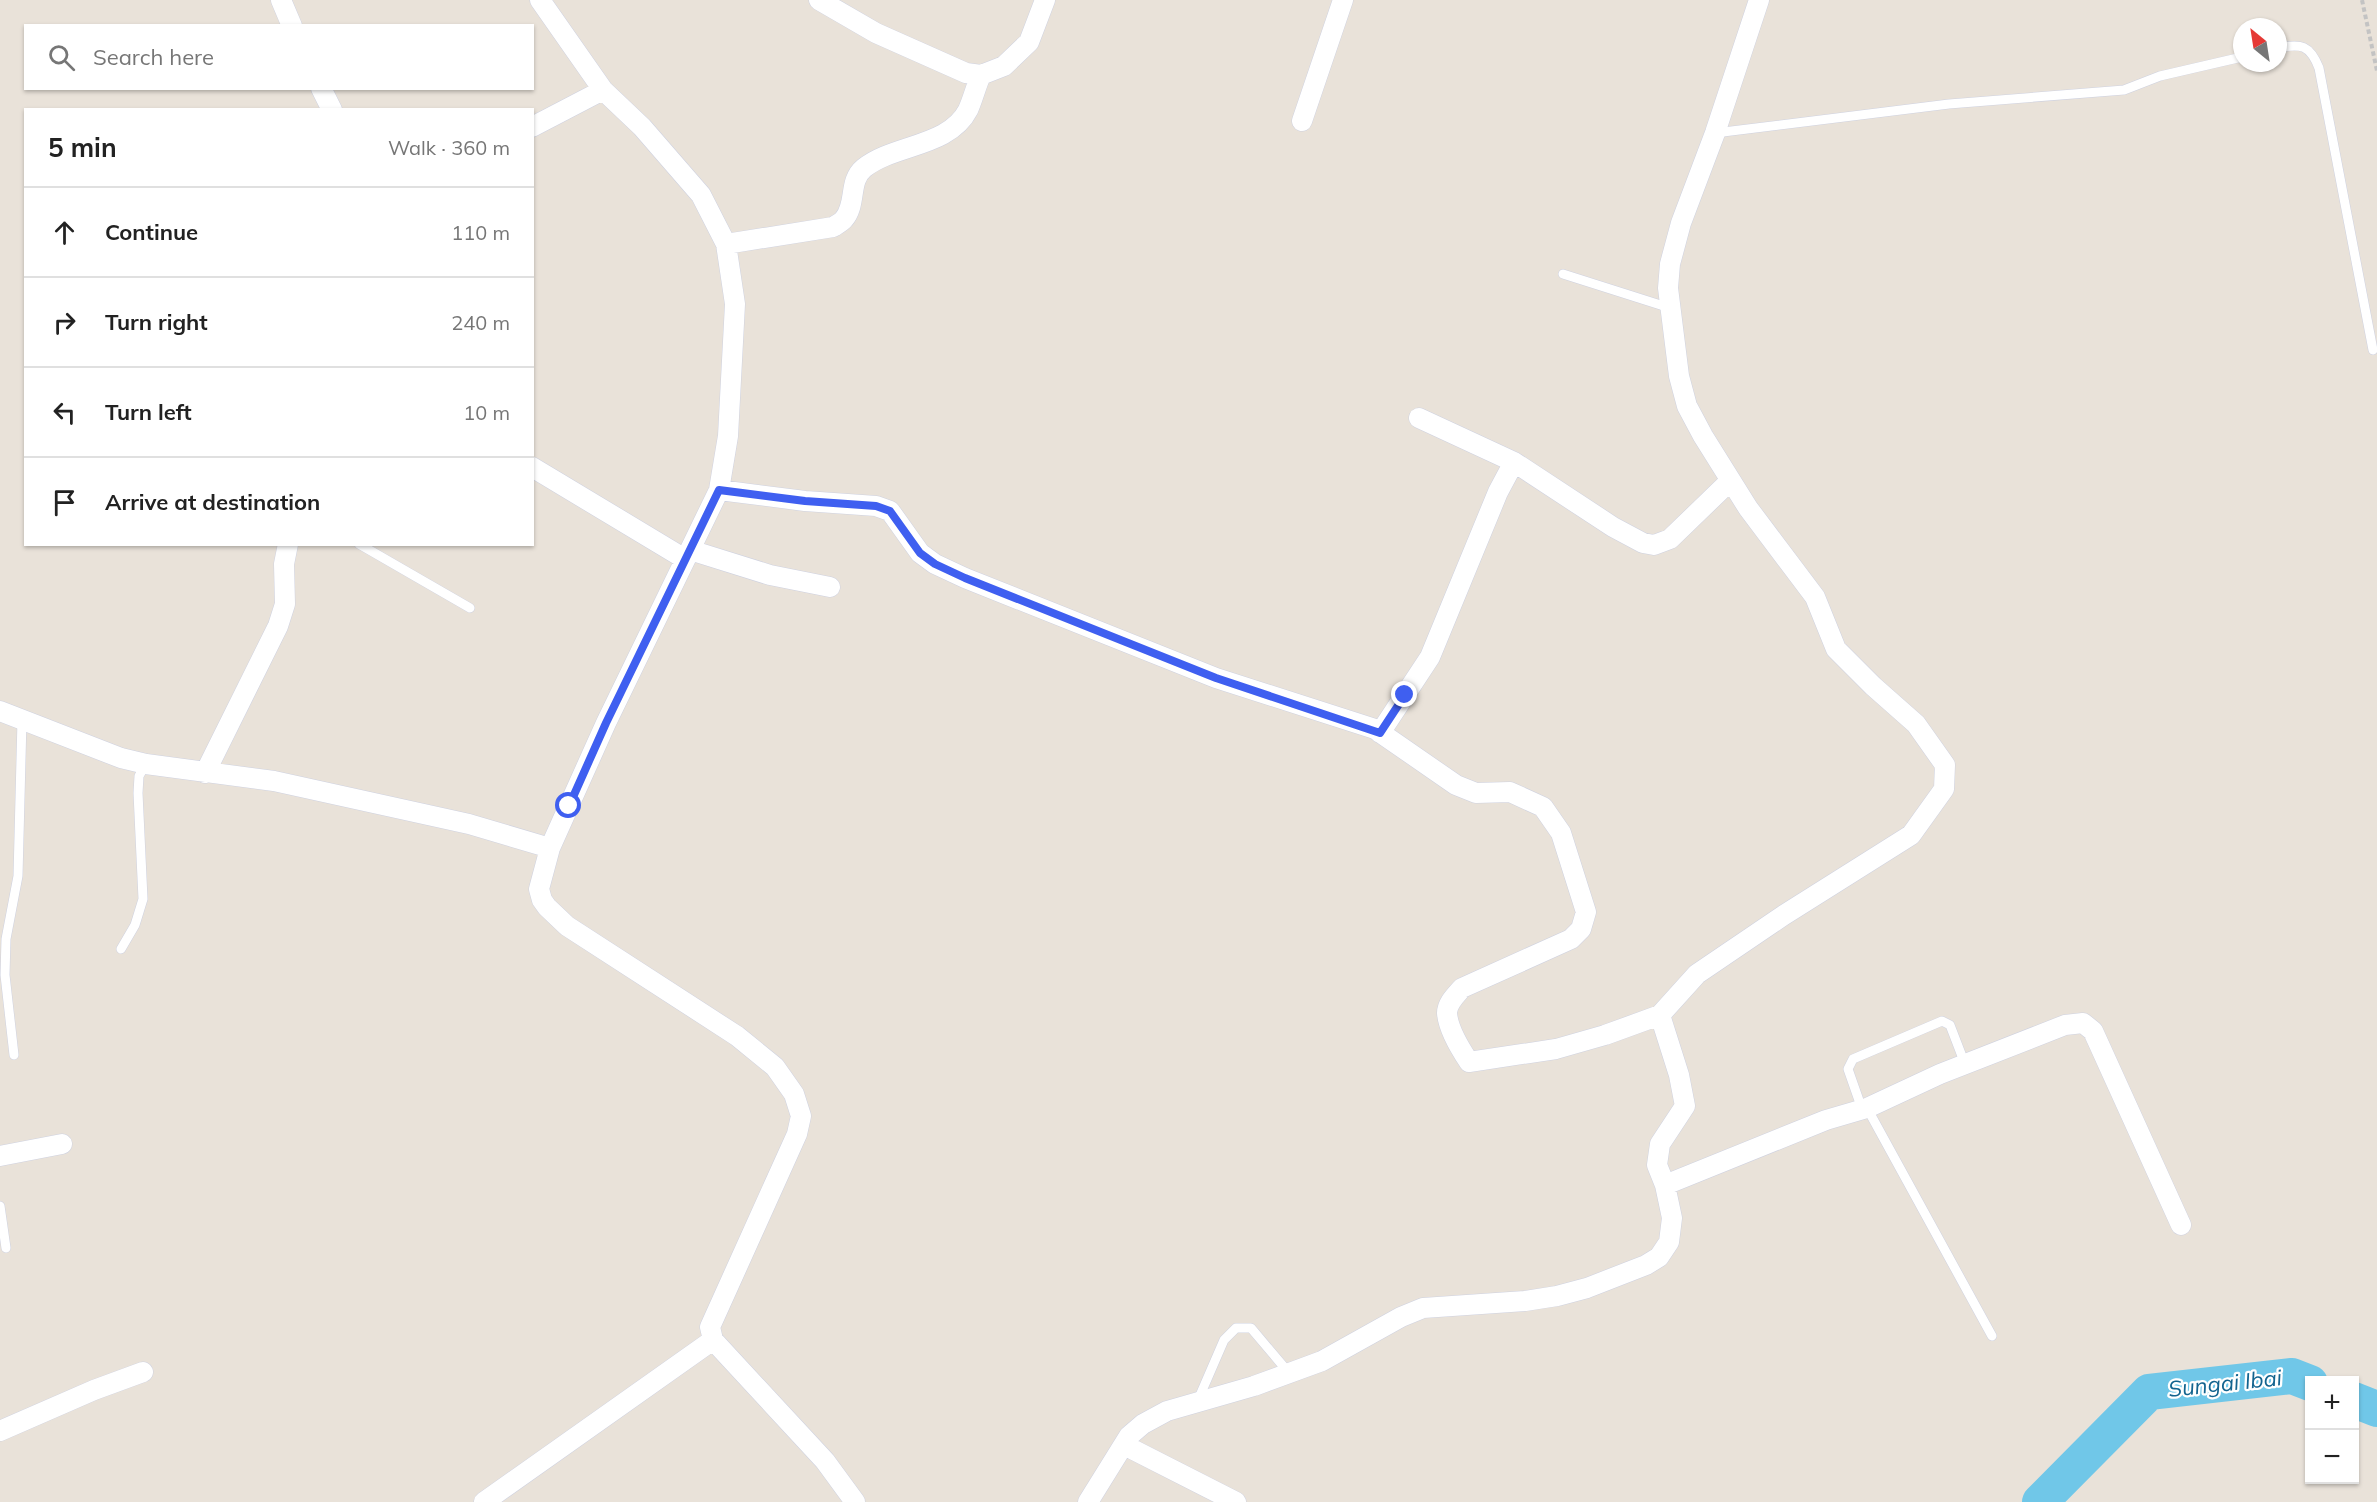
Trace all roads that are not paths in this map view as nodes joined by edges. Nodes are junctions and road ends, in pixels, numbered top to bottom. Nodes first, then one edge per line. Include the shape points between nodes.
1 (281, 0) edge
2 (540, 0) edge
3 (819, 0) edge
4 (1045, 0) edge
5 (1343, 0) edge
6 (1759, 0) edge
7 (291, 24) edge
8 (2287, 46) edge
9 (2233, 59) edge
10 (981, 75) junction
11 (322, 90) edge
12 (603, 90) junction
13 (331, 108) edge
14 (1302, 121) dead end
15 (534, 126) edge
16 (1715, 133) junction
17 (726, 244) junction
18 (1563, 274) dead end
19 (1670, 308) junction
20 (2373, 350) dead end
21 (1419, 418) dead end
22 (1514, 462) junction
23 (534, 468) edge
24 (1730, 481) junction
25 (719, 490) junction
26 (288, 546) edge
27 (362, 546) edge
28 (688, 555) junction
29 (830, 587) dead end
30 (470, 608) dead end
31 (0, 711) edge
32 (22, 720) junction
33 (1380, 733) junction
34 (146, 764) junction
35 (205, 773) junction
36 (550, 848) junction
37 (121, 949) dead end
38 (1660, 1016) junction
39 (14, 1055) dead end
40 (1965, 1064) junction
41 (1864, 1109) junction
42 (62, 1144) dead end
43 (0, 1156) edge
44 (1665, 1185) junction
45 (0, 1206) edge
46 (2181, 1225) dead end
47 (6, 1248) dead end
48 (1992, 1336) dead end
49 (712, 1340) junction
50 (143, 1372) dead end
51 (1289, 1373) junction
52 (1197, 1402) junction
53 (0, 1431) edge
54 (1124, 1445) junction
55 (484, 1502) edge
56 (855, 1502) edge
57 (1088, 1502) edge
58 (1236, 1502) edge

1 - 7 street
2 - 12 street
3 - 10 street via 876,33 966,73
4 - 10 street via 1029,42 1004,66
5 - 14 street
6 - 16 street
8 - 20 lane via 2303,46 2313,54 2319,68
9 - 16 lane via 2160,76 2124,90 1949,104
10 - 17 street via 968,110 955,126 863,169 854,184 844,219 833,227
11 - 13 street
12 - 15 street
12 - 17 street via 642,127 700,195
16 - 19 street via 1681,223 1671,264
17 - 25 street via 735,304 728,436
18 - 19 lane
19 - 24 street via 1688,406
21 - 22 street
22 - 24 street via 1613,527 1654,545 1670,539
22 - 33 street via 1430,657
23 - 28 street
24 - 38 street via 1815,597 1836,648 1916,724 1945,765 1944,789 1911,835 1696,974
25 - 28 street
25 - 33 street via 876,506 890,511 920,553 965,578 1216,678
26 - 35 street via 285,604 278,626
27 - 30 lane
28 - 29 street
28 - 36 street
31 - 32 street
32 - 34 street
32 - 39 lane via 18,876 6,939 5,975
33 - 38 street via 1456,785 1476,794 1510,792 1543,807 1561,833 1586,912 1581,929 1571,939 1462,988 1452,999 1447,1012 1469,1062 1556,1049
34 - 35 street
34 - 37 lane via 139,777 138,793 143,899 135,926
35 - 36 street via 274,781 469,824
36 - 49 street via 539,889 547,907 567,926 737,1036 775,1067 794,1094 801,1116 797,1134 710,1327
38 - 44 street via 1685,1106 1660,1144 1657,1165
40 - 41 street
40 - 41 lane via 1950,1025 1942,1021 1853,1059 1848,1069
40 - 46 street via 2065,1025 2083,1023 2093,1031
41 - 44 street via 1826,1120
41 - 48 lane
42 - 43 street
44 - 51 street via 1672,1218 1669,1242 1659,1257 1646,1265 1557,1296 1424,1308 1322,1361
45 - 47 lane
49 - 55 street
49 - 56 street via 825,1461
50 - 53 street
51 - 52 street
51 - 52 lane via 1251,1328 1236,1328 1224,1340
52 - 54 street via 1143,1424
54 - 57 street
54 - 58 street

